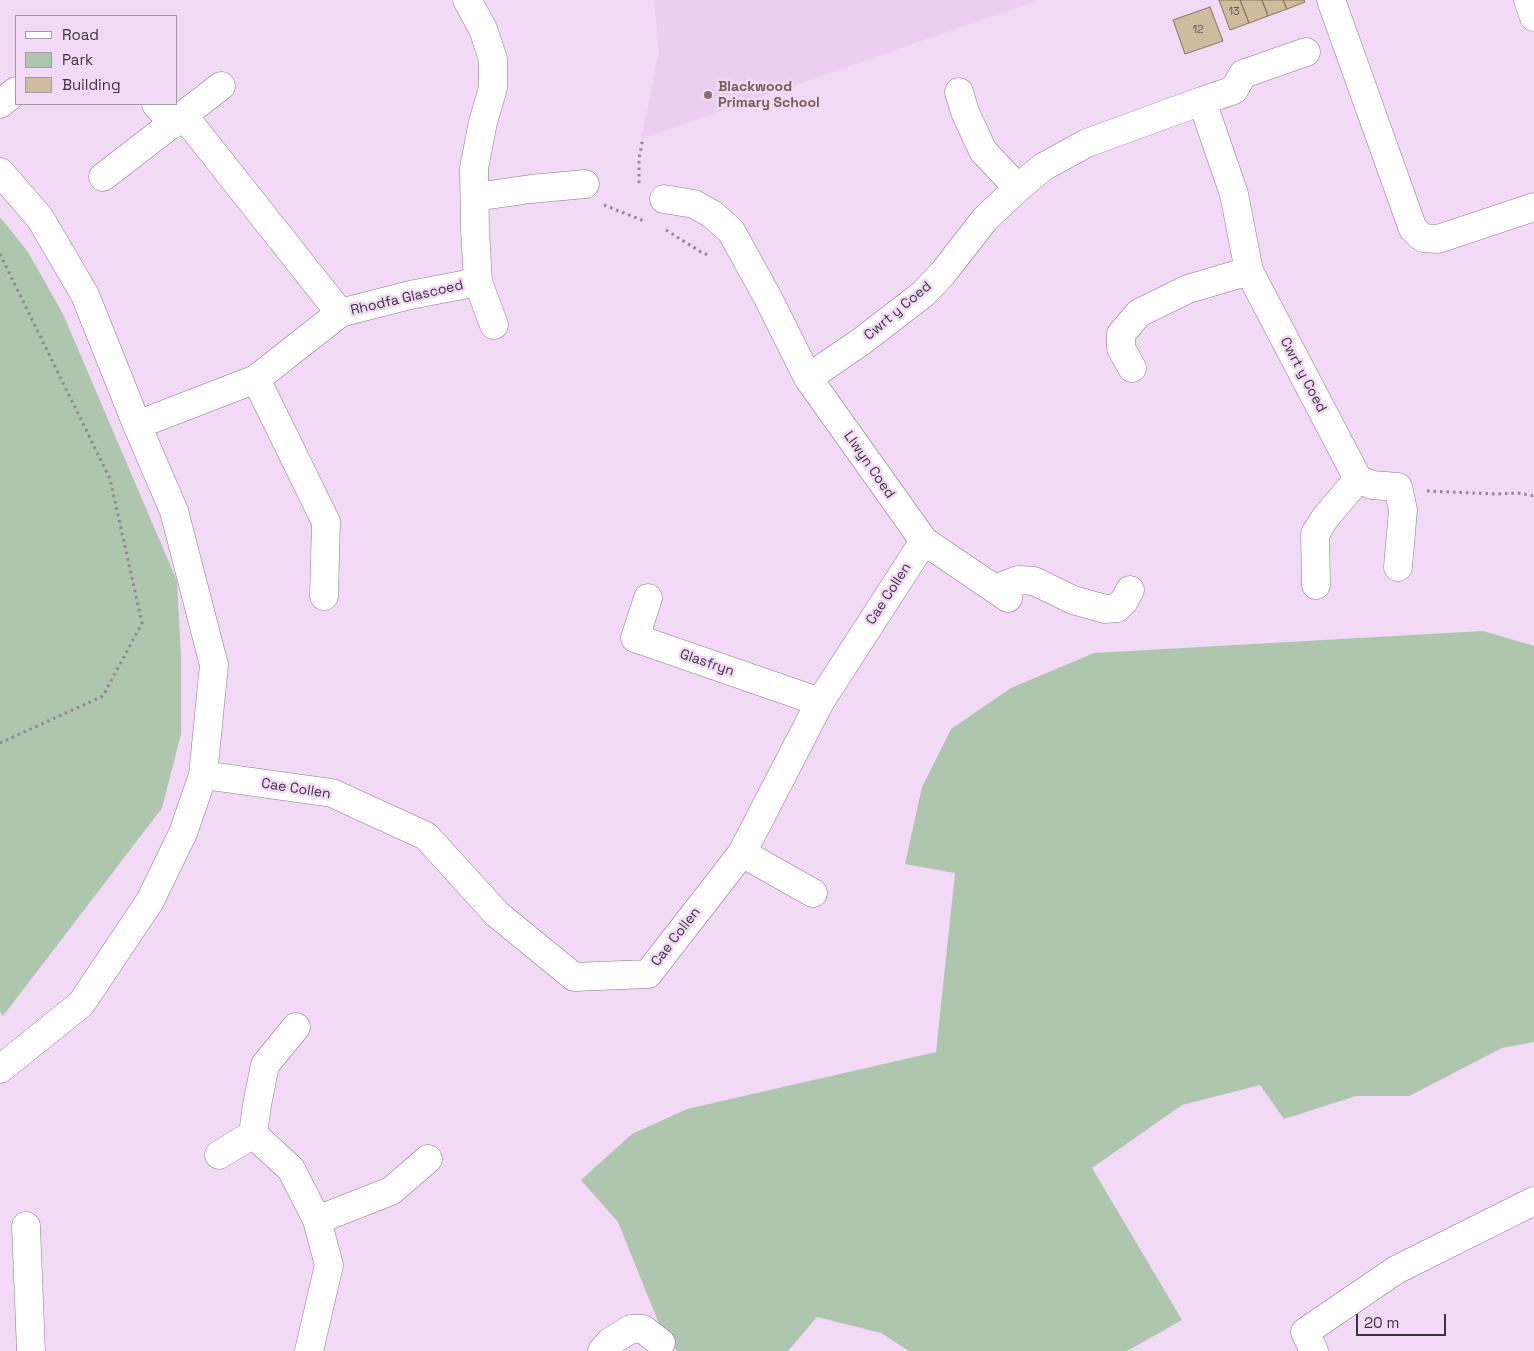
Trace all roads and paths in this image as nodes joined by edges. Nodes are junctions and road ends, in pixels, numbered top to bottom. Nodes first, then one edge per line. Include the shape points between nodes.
1 (467, 0) edge
2 (1332, 0) edge
3 (1528, 0) edge
4 (1534, 17) edge
5 (1306, 52) dead end
6 (221, 86) dead end
7 (15, 92) edge
8 (959, 92) dead end
9 (1202, 101) junction
10 (0, 104) edge
11 (157, 105) edge
12 (170, 126) junction
13 (643, 138) dead end
14 (0, 172) edge
15 (103, 177) dead end
16 (638, 184) dead end
17 (574, 185) joint
18 (1018, 188) junction
19 (475, 197) junction
20 (664, 199) dead end
21 (1534, 207) edge
22 (638, 210) dead end
23 (638, 219) junction
24 (650, 224) dead end
25 (665, 230) dead end
26 (0, 254) edge
27 (716, 258) dead end
28 (1249, 271) junction
29 (478, 282) junction
30 (340, 313) junction
31 (494, 325) dead end
32 (1132, 368) dead end
33 (808, 378) junction
34 (256, 379) junction
35 (137, 425) junction
36 (1358, 478) junction
37 (1424, 491) dead end
38 (1534, 496) edge
39 (924, 541) junction
40 (1398, 567) dead end
41 (1316, 585) dead end
42 (1130, 590) dead end
43 (324, 596) dead end
44 (648, 598) dead end
45 (820, 702) junction
46 (0, 743) edge
47 (203, 776) junction
48 (742, 853) junction
49 (813, 893) dead end
50 (296, 1026) dead end
51 (1, 1067) edge
52 (253, 1134) junction
53 (219, 1154) dead end
54 (428, 1159) dead end
55 (1534, 1201) edge
56 (317, 1220) junction
57 (26, 1226) dead end
58 (661, 1343) dead end
59 (31, 1351) edge
60 (309, 1351) edge
61 (602, 1351) edge
62 (1314, 1351) edge

1 - 19 street, Rhodfa Glascoed via 494,59 493,88 482,122 474,168
2 - 21 street via 1413,228 1423,238 1438,239
3 - 4 street
5 - 9 street, Cwrt y Coed via 1243,74 1234,90
6 - 12 street
7 - 10 street
8 - 18 street via 983,151
9 - 18 street, Cwrt y Coed via 1087,143 1043,167
9 - 28 street, Cwrt y Coed via 1234,194
11 - 12 street
12 - 15 street
12 - 30 street
13 - 16 path
14 - 35 street via 40,218 85,295
17 - 19 street
17 - 23 path via 616,211
18 - 33 street, Cwrt y Coed via 985,220 923,294 862,342
19 - 29 street, Rhodfa Glascoed
20 - 33 street, Llwyn Coed via 694,204 712,214 731,231
22 - 23 path
23 - 24 path
25 - 27 path
26 - 46 path via 110,479 142,623 103,696
28 - 32 street via 1188,289 1139,313 1121,334 1121,348
28 - 36 street, Cwrt y Coed
29 - 30 street, Rhodfa Glascoed
29 - 31 street
30 - 34 street, Rhodfa Glascoed
33 - 39 street, Llwyn Coed
34 - 35 street, Rhodfa Glascoed
34 - 43 street via 326,522
35 - 47 street via 174,511 214,665
36 - 40 street via 1372,485 1398,487 1403,510
36 - 41 street via 1315,534
37 - 38 path
39 - 42 street, Llwyn Coed via 1002,594 1018,580 1034,581 1073,600 1105,609 1117,608
39 - 45 street, Cae Collen
44 - 45 street, Glasfryn via 634,638
45 - 48 street, Cae Collen
47 - 48 street, Cae Collen via 332,793 426,836 497,914 574,977 648,974
47 - 51 street via 183,834 150,901 81,1004
48 - 49 street
50 - 52 street via 265,1065
52 - 53 street
52 - 56 street via 291,1169
54 - 56 street via 391,1191
55 - 62 street via 1388,1275 1305,1332
56 - 60 street via 329,1265
57 - 59 street
58 - 61 street via 643,1330 631,1329

